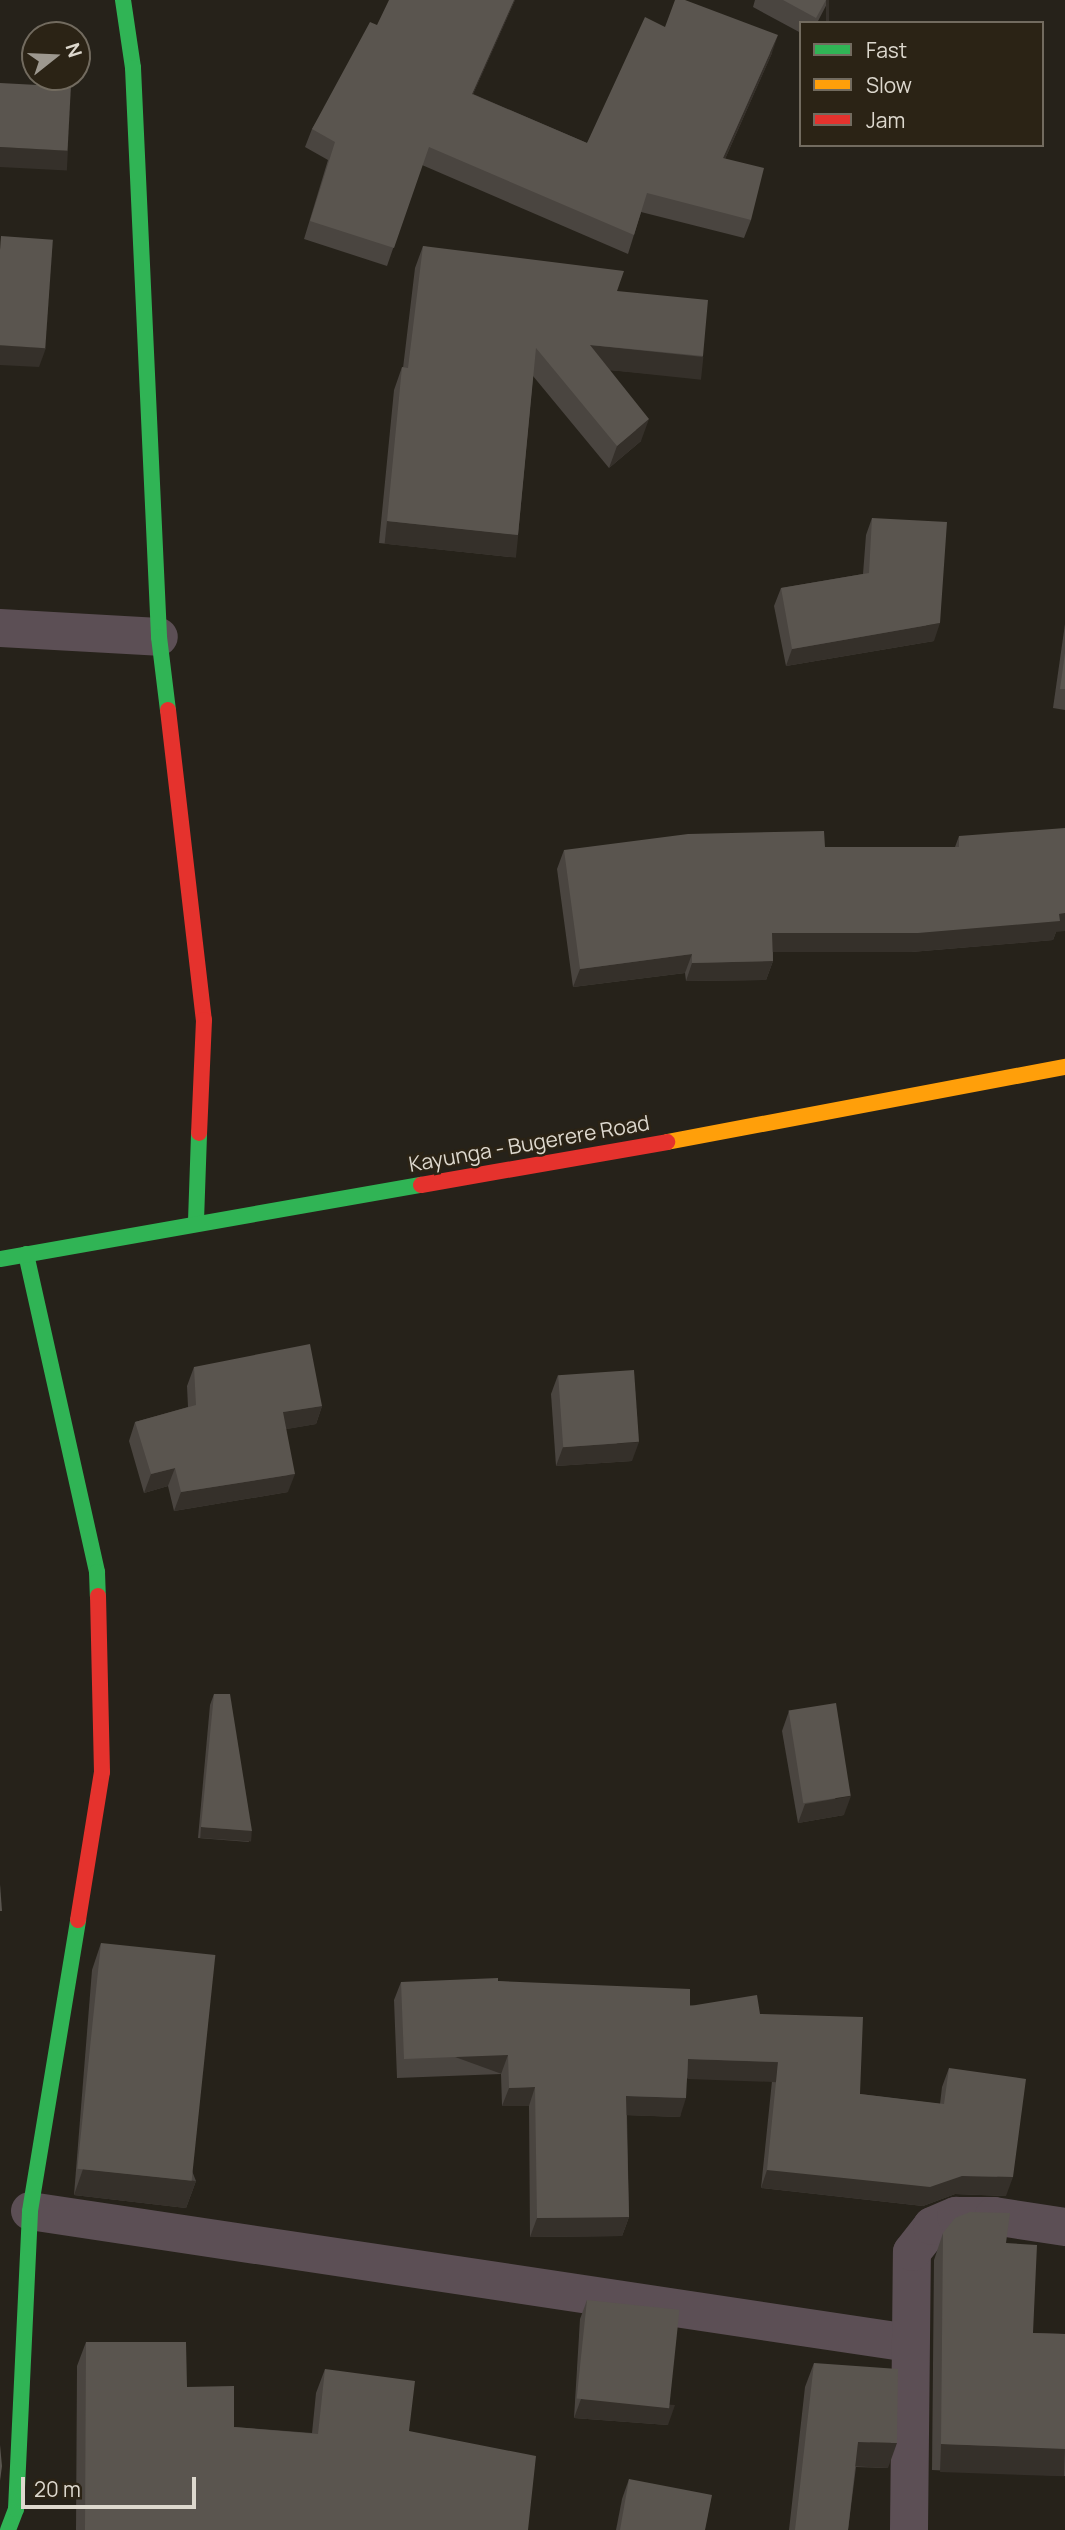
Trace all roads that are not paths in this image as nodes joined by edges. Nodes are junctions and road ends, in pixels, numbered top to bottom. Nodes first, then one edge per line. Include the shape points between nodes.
1 (123, 0) edge
2 (0, 628) edge
3 (159, 637) junction
4 (1065, 1067) edge
5 (196, 1221) junction
6 (26, 1254) junction
7 (0, 1259) edge
8 (30, 2211) junction
9 (1065, 2227) edge
10 (909, 2343) junction
11 (8, 2530) edge
12 (909, 2530) edge

1 - 3 street via 134,68
2 - 3 street
3 - 5 street via 204,1020
4 - 5 street, Kayunga - Bugerere Road via 905,1100
5 - 6 street, Kayunga - Bugerere Road
6 - 7 street, Kayunga - Bugerere Road
6 - 8 street via 97,1572 103,1654 102,1772
8 - 10 street
8 - 11 street via 16,2509
9 - 10 street via 994,2216 956,2216 932,2226 912,2252
10 - 12 street

